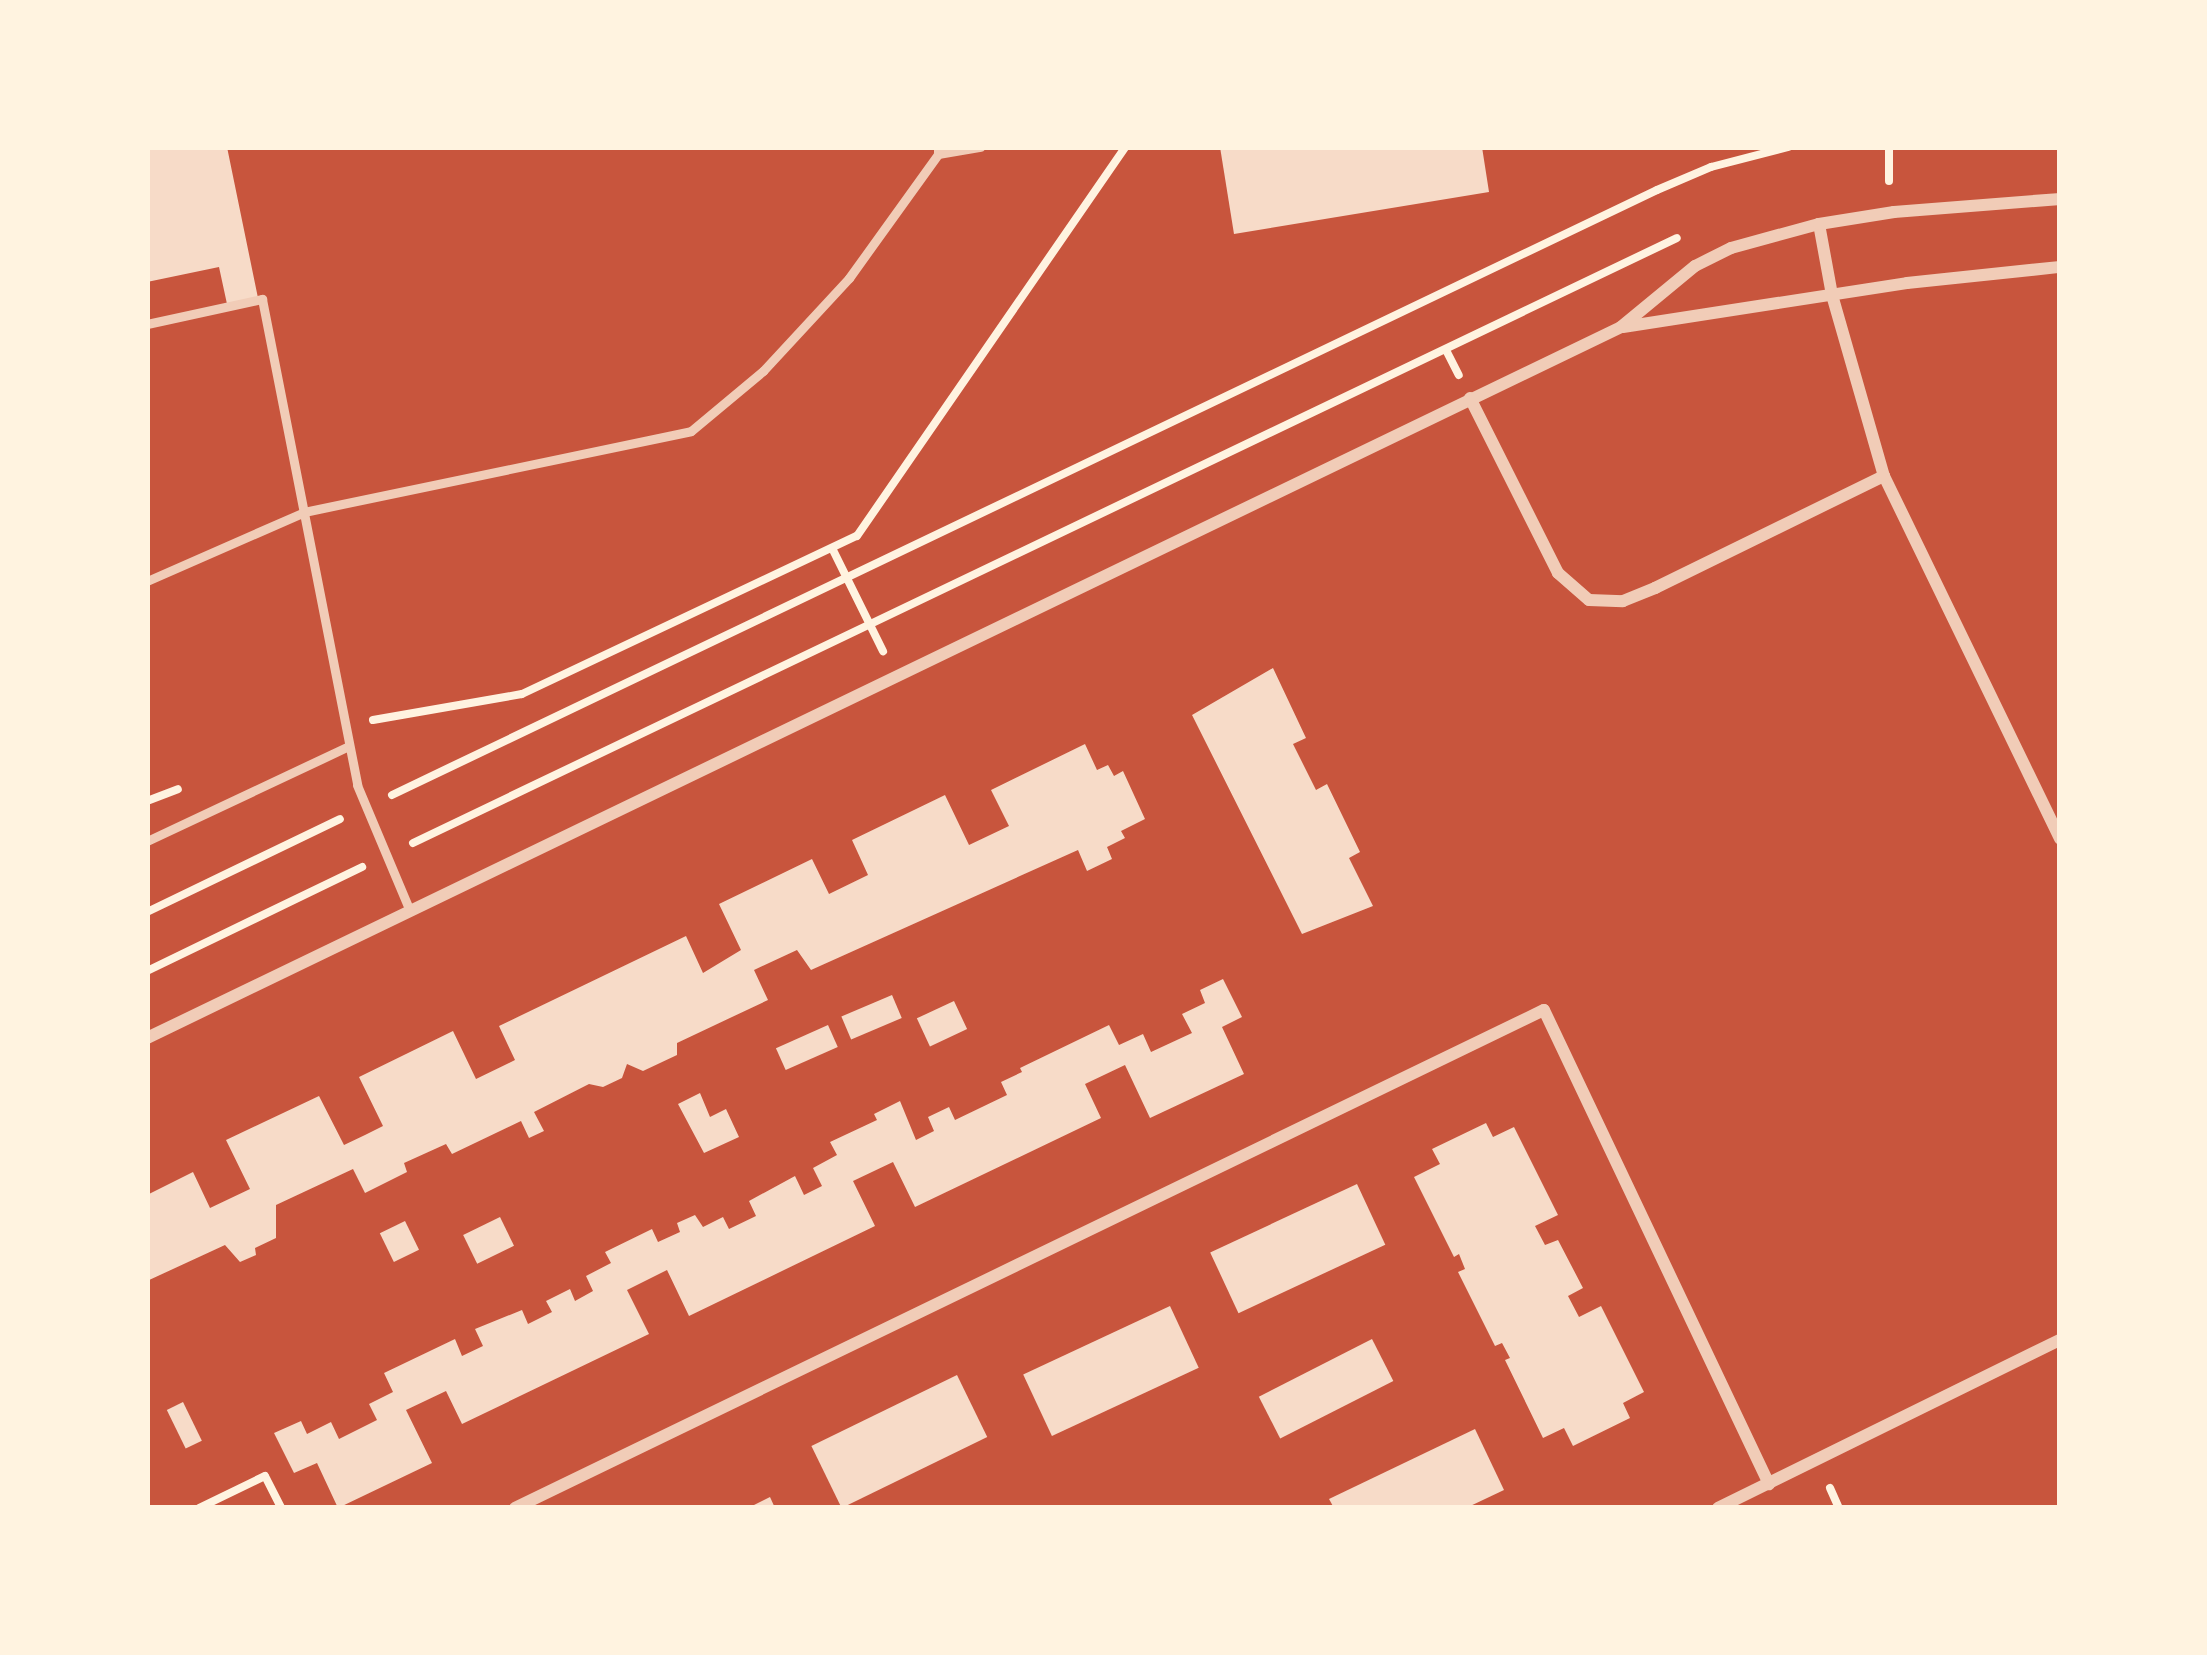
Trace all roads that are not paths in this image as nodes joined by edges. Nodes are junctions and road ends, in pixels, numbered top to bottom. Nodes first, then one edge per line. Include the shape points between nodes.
1 (980, 147) edge
2 (938, 151) edge
3 (2060, 199) edge
4 (1819, 224) junction
5 (2060, 267) edge
6 (1832, 296) junction
7 (147, 324) edge
8 (1622, 328) junction
9 (1470, 398) junction
10 (1884, 476) junction
11 (304, 512) junction
12 (147, 581) edge
13 (349, 746) junction
14 (2060, 839) edge
15 (147, 841) edge
16 (410, 911) junction
17 (147, 1038) edge
18 (2060, 1340) edge
19 (1769, 1484) junction
20 (514, 1508) edge
21 (1718, 1508) edge

1 - 2 lane
2 - 11 lane via 849,278 763,371 691,431
3 - 4 street
4 - 6 street
4 - 8 street via 1695,266
5 - 6 street
6 - 8 street
6 - 10 street
7 - 11 lane via 262,298
8 - 9 street
9 - 10 street via 1558,573 1588,600 1639,595
9 - 16 street
10 - 14 street
11 - 12 lane
11 - 13 lane
13 - 15 lane
13 - 16 lane
16 - 17 street
18 - 19 street
19 - 20 street via 1544,1010
19 - 21 street

